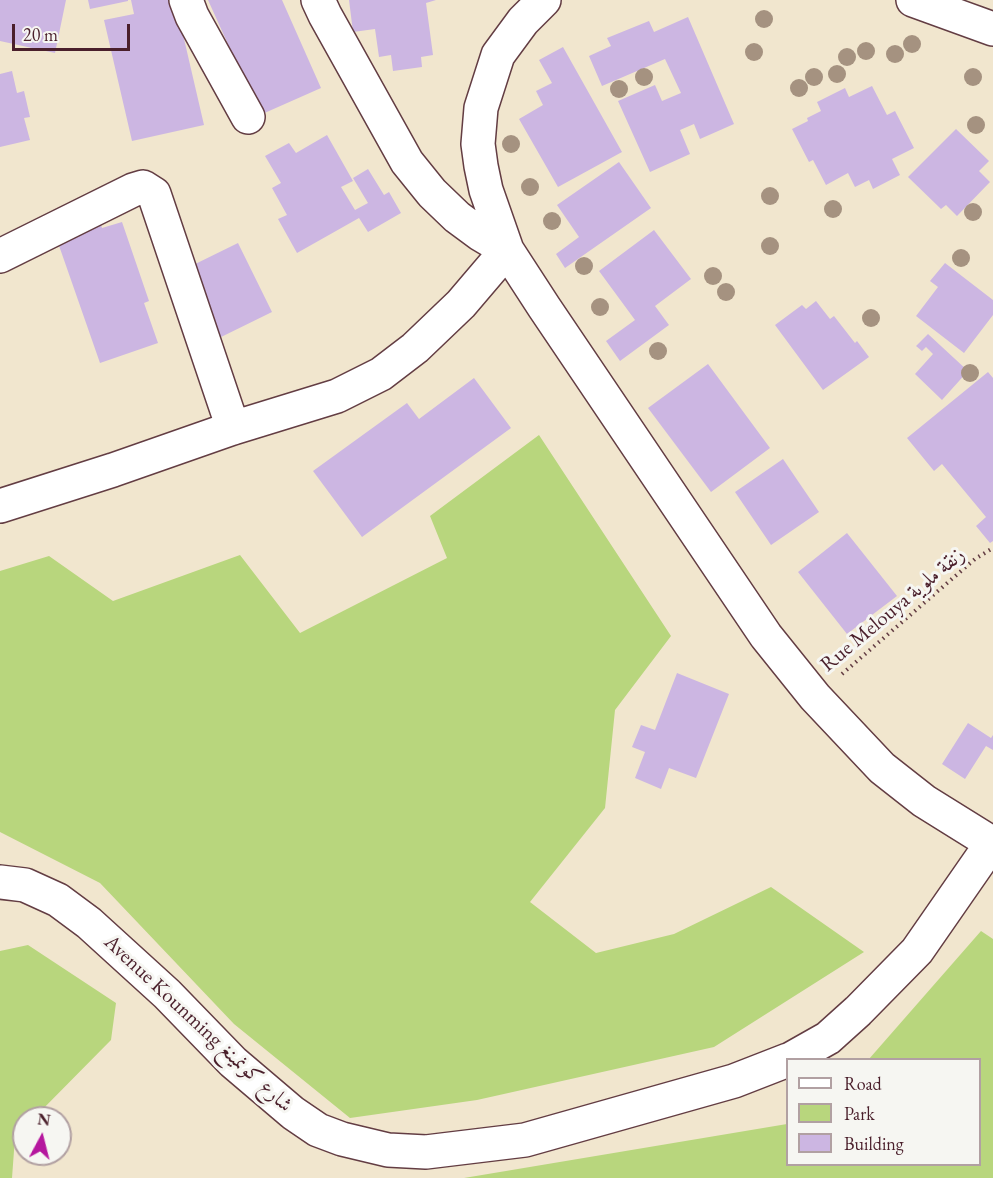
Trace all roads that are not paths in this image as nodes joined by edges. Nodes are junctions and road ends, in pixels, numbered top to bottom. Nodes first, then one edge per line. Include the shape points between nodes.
1 (186, 0) edge
2 (318, 0) edge
3 (544, 0) edge
4 (913, 0) edge
5 (993, 29) edge
6 (248, 117) dead end
7 (507, 250) junction
8 (0, 256) edge
9 (234, 428) junction
10 (0, 506) edge
11 (993, 844) edge
12 (0, 882) edge
13 (792, 1058) edge
14 (786, 1061) edge

1 - 6 street
2 - 7 street via 407,162 457,217
3 - 7 street via 517,27 498,55 482,108 478,144 481,166
4 - 5 street
7 - 9 street via 461,304 381,374 337,396
7 - 11 street via 766,636 814,697 882,768 924,801
8 - 9 street via 133,190 143,187 154,194
9 - 10 street
11 - 13 street, Avenue Kounming شارع كونمينغ via 917,951 828,1038
12 - 14 street, Avenue Kounming شارع كونمينغ via 25,885 58,900 89,923 293,1113 318,1130 388,1150 426,1152 525,1140 734,1081

